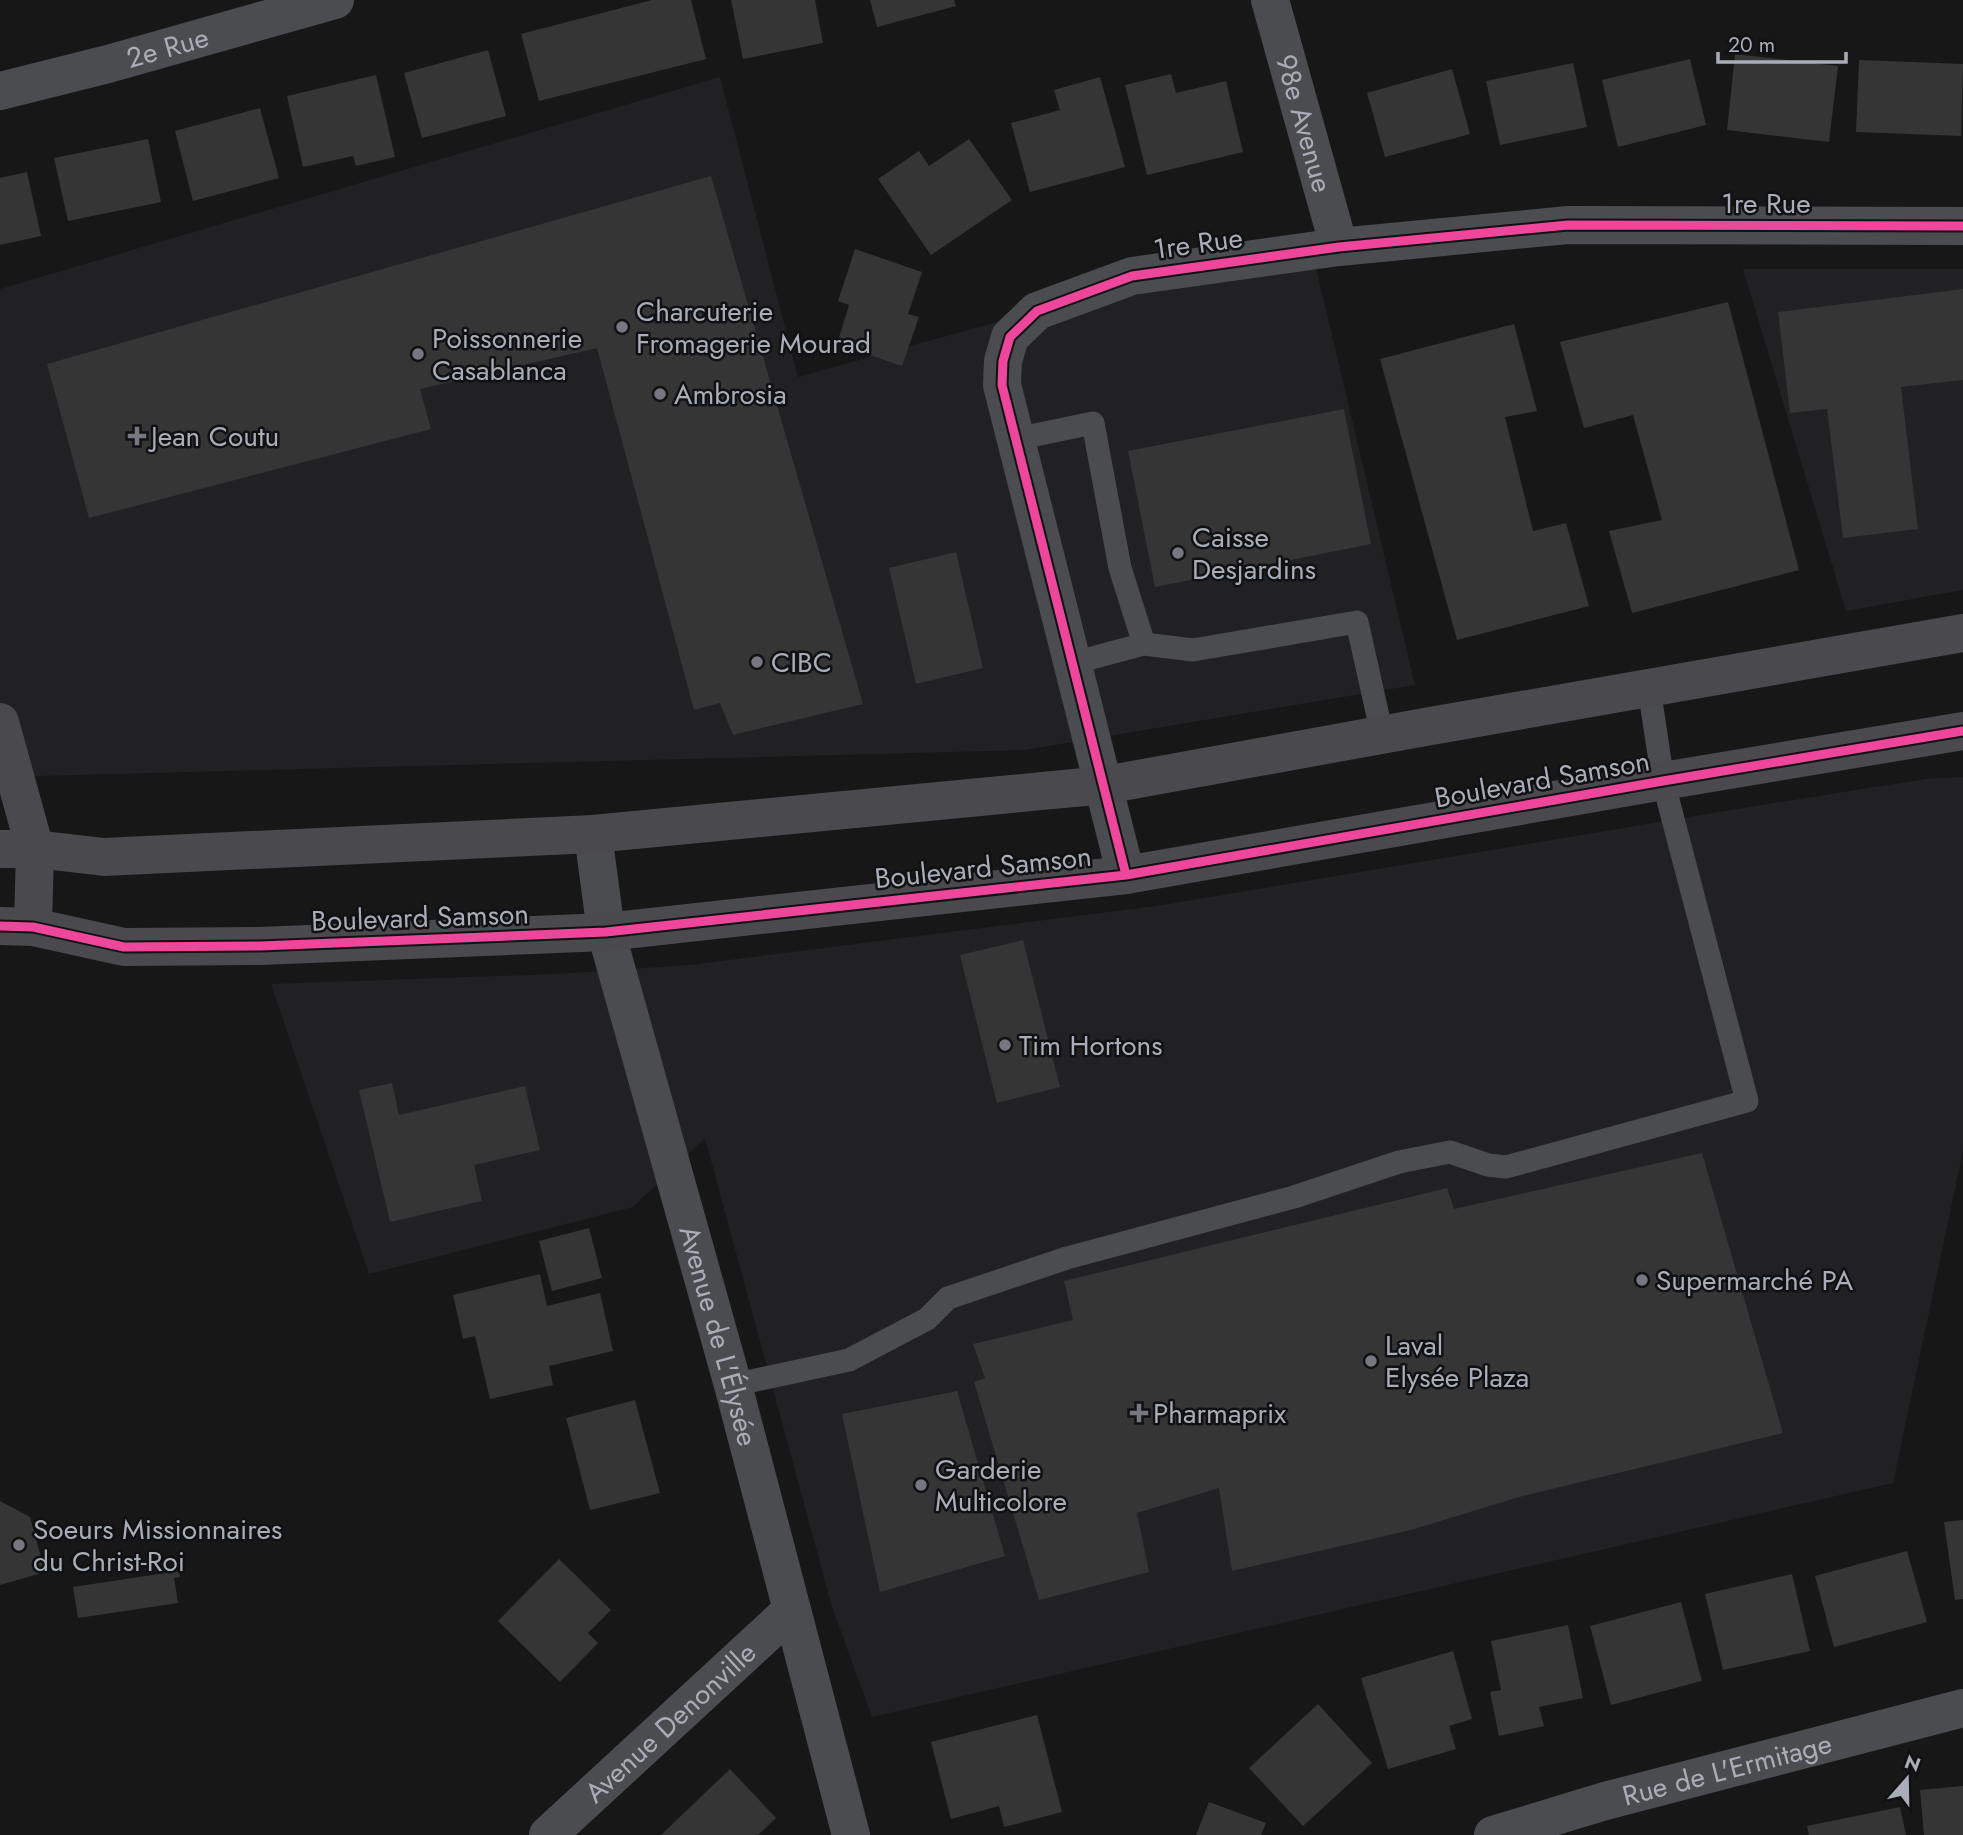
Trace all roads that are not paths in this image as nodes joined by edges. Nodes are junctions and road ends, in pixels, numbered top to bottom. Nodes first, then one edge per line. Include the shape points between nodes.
1 (335, 0) edge
2 (1270, 0) edge
3 (296, 5) edge
4 (0, 91) edge
5 (1963, 226) edge
6 (1339, 247) junction
7 (1016, 439) junction
8 (1963, 633) edge
9 (1144, 644) junction
10 (1073, 663) junction
11 (1648, 688) junction
12 (1, 727) edge
13 (1963, 731) edge
14 (1382, 734) junction
15 (1662, 780) junction
16 (1105, 785) junction
17 (593, 834) junction
18 (18, 849) edge
19 (1126, 875) junction
20 (17, 927) edge
21 (606, 932) junction
22 (0, 945) edge
23 (733, 1385) junction
24 (792, 1610) junction
25 (1963, 1708) edge
26 (548, 1835) edge
27 (851, 1835) edge
28 (1493, 1835) edge

1 - 3 street, 2e Rue
2 - 6 street, 98e Avenue
3 - 4 street, 2e Rue via 108,64
5 - 6 street, 1re Rue via 1568,225
6 - 7 street, 1re Rue via 1132,276 1037,311 1010,337 1003,360 1002,385
7 - 9 lane via 1093,423 1120,568
7 - 10 street, 1re Rue
8 - 11 street
9 - 10 lane
9 - 14 lane via 1194,650 1357,622
10 - 16 street, 1re Rue
11 - 14 street
11 - 15 lane
12 - 18 street
13 - 15 street, Boulevard Samson
14 - 16 street
15 - 19 street, Boulevard Samson
15 - 23 lane via 1747,1101 1506,1167 1450,1152 1399,1162 1294,1197 1054,1262 948,1298 927,1319 849,1360
16 - 17 street
16 - 19 street, 1re Rue
17 - 18 street via 104,857
17 - 21 street, Avenue de L'Élysée
18 - 20 street
19 - 21 street, Boulevard Samson
20 - 21 street, Boulevard Samson via 124,947
20 - 22 street
21 - 23 street, Avenue de L'Élysée
23 - 24 street, Avenue de L'Élysée
24 - 26 street, Avenue Denonville
24 - 27 street, Avenue de L'Élysée
25 - 28 street, Rue de L'Ermitage via 1605,1801

